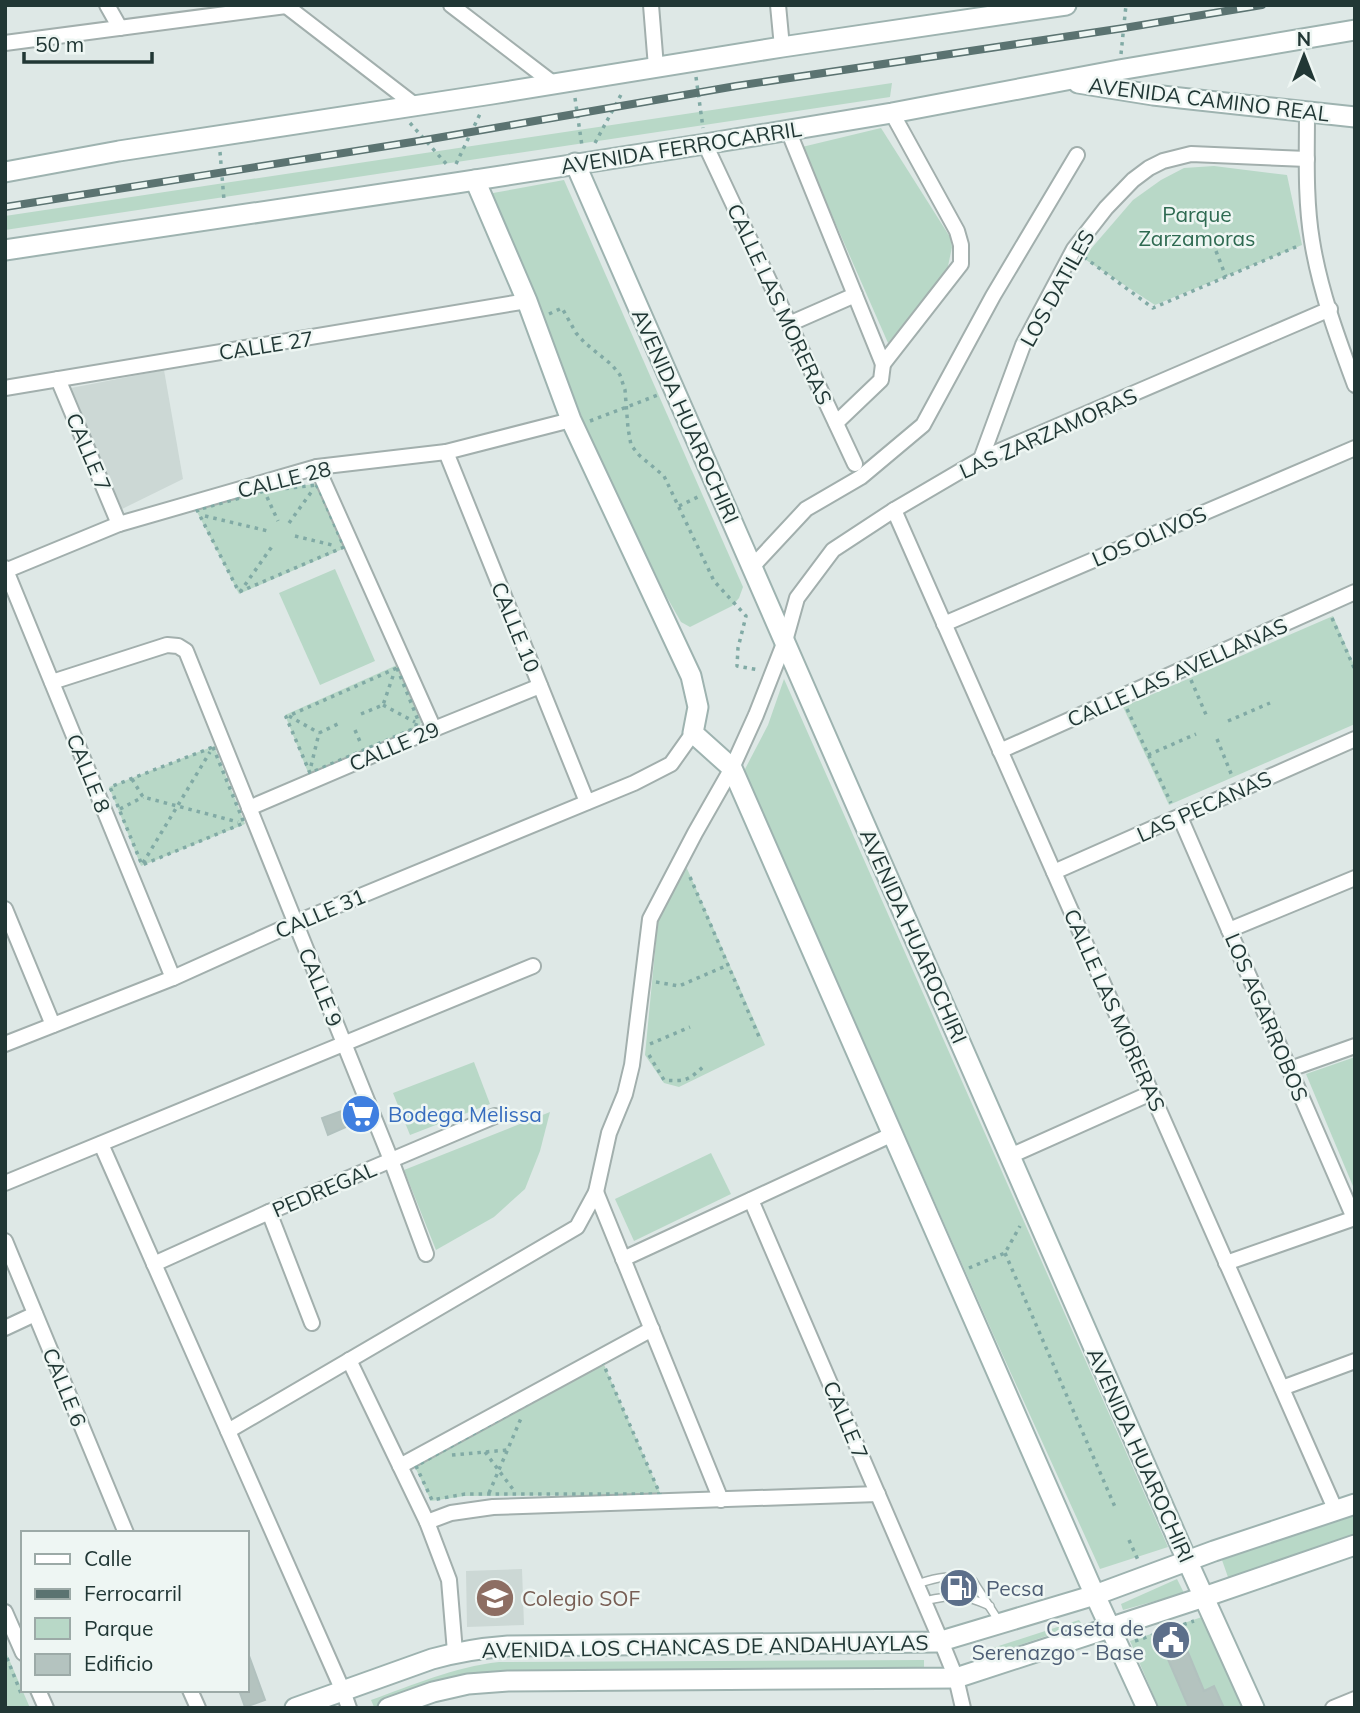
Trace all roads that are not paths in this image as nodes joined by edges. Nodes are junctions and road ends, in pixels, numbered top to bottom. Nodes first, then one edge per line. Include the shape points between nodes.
1 (107, 5) edge
2 (450, 5) edge
3 (651, 5) edge
4 (778, 5) edge
5 (1066, 5) edge
6 (285, 6) edge
7 (120, 28) junction
8 (1355, 30) edge
9 (5, 43) edge
10 (782, 47) junction
11 (656, 67) junction
12 (1063, 81) junction
13 (563, 83) junction
14 (406, 107) junction
15 (892, 113) junction
16 (1307, 113) junction
17 (1355, 117) edge
18 (788, 130) junction
19 (705, 144) junction
20 (1077, 155) dead end
21 (1307, 159) junction
22 (580, 163) junction
23 (5, 172) edge
24 (475, 180) junction
25 (5, 250) edge
26 (855, 295) junction
27 (527, 301) junction
28 (1329, 309) junction
29 (789, 324) junction
30 (883, 364) junction
31 (58, 379) junction
32 (1355, 385) edge
33 (5, 388) edge
34 (573, 424) junction
35 (836, 424) junction
36 (1355, 448) edge
37 (446, 452) junction
38 (981, 459) junction
39 (855, 464) dead end
40 (317, 467) junction
41 (894, 510) junction
42 (119, 524) junction
43 (753, 566) junction
44 (6, 570) edge
45 (1355, 593) edge
46 (944, 624) junction
47 (785, 641) junction
48 (52, 682) junction
49 (540, 686) junction
50 (434, 729) junction
51 (693, 733) junction
52 (1355, 739) edge
53 (1000, 751) junction
54 (732, 768) junction
55 (586, 802) junction
56 (248, 817) junction
57 (1180, 817) junction
58 (1054, 872) junction
59 (1355, 878) edge
60 (5, 909) edge
61 (295, 923) junction
62 (1229, 930) junction
63 (533, 966) dead end
64 (173, 978) junction
65 (53, 1025) junction
66 (5, 1044) edge
67 (344, 1044) junction
68 (1355, 1046) edge
69 (1290, 1069) junction
70 (1151, 1093) junction
71 (495, 1116) dead end
72 (893, 1134) junction
73 (101, 1144) junction
74 (1010, 1156) junction
75 (391, 1160) junction
76 (5, 1183) edge
77 (596, 1192) junction
78 (751, 1199) junction
79 (269, 1212) junction
80 (1354, 1218) edge
81 (5, 1241) edge
82 (426, 1254) dead end
83 (623, 1259) junction
84 (1226, 1263) junction
85 (154, 1264) junction
86 (36, 1314) junction
87 (312, 1323) dead end
88 (5, 1328) edge
89 (652, 1329) junction
90 (349, 1360) junction
91 (1355, 1361) edge
92 (1282, 1388) junction
93 (228, 1431) junction
94 (400, 1466) junction
95 (878, 1494) junction
96 (720, 1500) junction
97 (1345, 1507) edge
98 (427, 1522) junction
99 (125, 1531) edge
100 (1355, 1545) edge
101 (1187, 1561) junction
102 (917, 1584) junction
103 (1096, 1595) junction
104 (1204, 1597) junction
105 (924, 1601) junction
106 (990, 1606) junction
107 (5, 1612) edge
108 (1000, 1623) junction
109 (1111, 1628) junction
110 (942, 1641) junction
111 (21, 1648) edge
112 (455, 1652) junction
113 (957, 1678) junction
114 (39, 1692) edge
115 (191, 1692) edge
116 (346, 1699) edge
117 (1355, 1699) edge
118 (46, 1708) edge
119 (198, 1708) edge
120 (296, 1708) edge
121 (388, 1708) edge
122 (963, 1708) edge
123 (1147, 1708) edge
124 (1254, 1708) edge
125 (1333, 1708) edge

1 - 7 street
2 - 13 street
3 - 11 street
4 - 10 street
5 - 10 street
6 - 7 street
6 - 14 street
7 - 9 street
8 - 12 street, AVENIDA FERROCARRIL
10 - 11 street
11 - 13 street
12 - 15 street, AVENIDA FERROCARRIL
12 - 16 street, AVENIDA CAMINO REAL
13 - 14 street
14 - 23 street
15 - 18 street, AVENIDA FERROCARRIL
15 - 30 street via 957,231 961,264
16 - 17 street, AVENIDA CAMINO REAL
16 - 21 street
18 - 19 street, AVENIDA FERROCARRIL
18 - 26 street
19 - 22 street, AVENIDA FERROCARRIL
19 - 29 street, CALLE LAS MORERAS
20 - 43 street via 923,425 861,477 806,509
21 - 28 street via 1312,240
21 - 38 street, LOS DATILES via 1191,154 1163,161 1119,193 1074,249 1023,345
22 - 24 street, AVENIDA FERROCARRIL
22 - 43 street, AVENIDA HUAROCHIRI
24 - 25 street, AVENIDA FERROCARRIL
24 - 27 street
26 - 29 street
26 - 30 street
27 - 31 street, CALLE 27
27 - 34 street
28 - 32 street
28 - 38 street, LAS ZARZAMORAS
29 - 35 street, CALLE LAS MORERAS
30 - 35 street via 881,380
31 - 33 street, CALLE 27
31 - 42 street, CALLE 7
34 - 37 street, CALLE 28
34 - 51 street via 691,676 698,707
35 - 39 street, CALLE LAS MORERAS
36 - 46 street, LOS OLIVOS
37 - 40 street, CALLE 28
37 - 49 street, CALLE 10
38 - 41 street, LAS ZARZAMORAS
40 - 42 street, CALLE 28
40 - 50 street
41 - 46 street, CALLE LAS MORERAS
41 - 47 street, LAS ZARZAMORAS via 833,550 797,598
42 - 44 street, CALLE 28
43 - 47 street, AVENIDA HUAROCHIRI
44 - 48 street, CALLE 8
45 - 53 street, CALLE LAS AVELLANAS
46 - 53 street, CALLE LAS MORERAS
47 - 54 street, LAS ZARZAMORAS
47 - 74 street, AVENIDA HUAROCHIRI
48 - 56 street, CALLE 9 via 167,645 186,651
48 - 64 street, CALLE 8
49 - 50 street, CALLE 29
49 - 55 street, CALLE 10
50 - 56 street, CALLE 29 via 300,786
51 - 54 street
51 - 55 street, CALLE 31 via 671,764
52 - 57 street, LAS PECANAS
53 - 58 street, CALLE LAS MORERAS
54 - 72 street
54 - 77 street, LAS ZARZAMORAS via 650,919 632,1065 608,1133
55 - 61 street, CALLE 31
56 - 61 street, CALLE 9
57 - 58 street, LAS PECANAS
57 - 62 street, LOS AGARROBOS
58 - 70 street, CALLE LAS MORERAS
59 - 62 street
60 - 65 street
61 - 64 street, CALLE 31
61 - 67 street, CALLE 9
62 - 69 street, LOS AGARROBOS
63 - 67 street
64 - 65 street, CALLE 31
65 - 66 street, CALLE 31
67 - 73 street
67 - 75 street, CALLE 9
68 - 69 street
69 - 80 street, LOS AGARROBOS
70 - 74 street
70 - 84 street, CALLE LAS MORERAS
71 - 75 street, PEDREGAL
72 - 78 street
72 - 103 street
73 - 76 street
73 - 85 street
74 - 101 street, AVENIDA HUAROCHIRI
75 - 79 street, PEDREGAL
75 - 82 street, CALLE 9
77 - 83 street
77 - 90 street, LAS ZARZAMORAS via 577,1227
78 - 83 street
78 - 95 street, CALLE 7
79 - 85 street, PEDREGAL
79 - 87 street
80 - 84 street
81 - 86 street, CALLE 6
83 - 89 street
84 - 92 street, CALLE LAS MORERAS
85 - 93 street
86 - 88 street
86 - 99 street, CALLE 6
89 - 94 street
89 - 96 street
90 - 93 street, LAS ZARZAMORAS
90 - 94 street
91 - 92 street
92 - 97 street, CALLE LAS MORERAS
93 - 116 street
94 - 98 street
95 - 96 street
95 - 102 street, CALLE 7
96 - 98 street via 493,1507
97 - 101 street, AVENIDA LOS CHANCAS DE ANDAHUAYLAS
98 - 112 street via 449,1580
100 - 104 street, AVENIDA LOS CHANCAS DE ANDAHUAYLAS
101 - 103 street, AVENIDA LOS CHANCAS DE ANDAHUAYLAS
101 - 104 street, AVENIDA HUAROCHIRI
102 - 105 street, CALLE 7
102 - 106 lane via 952,1576 974,1581
103 - 108 street, AVENIDA LOS CHANCAS DE ANDAHUAYLAS
103 - 109 street
104 - 109 street, AVENIDA LOS CHANCAS DE ANDAHUAYLAS
104 - 124 street, AVENIDA HUAROCHIRI
105 - 106 lane via 966,1596
105 - 110 street, CALLE 7
106 - 108 lane
107 - 111 street
108 - 110 street, AVENIDA LOS CHANCAS DE ANDAHUAYLAS
109 - 113 street, AVENIDA LOS CHANCAS DE ANDAHUAYLAS
109 - 123 street
110 - 112 street, AVENIDA LOS CHANCAS DE ANDAHUAYLAS via 508,1646
110 - 113 street, CALLE 7
112 - 116 street, AVENIDA LOS CHANCAS DE ANDAHUAYLAS
113 - 121 street, AVENIDA LOS CHANCAS DE ANDAHUAYLAS via 508,1681 468,1684
113 - 122 street, CALLE 7
114 - 118 street
115 - 119 street
116 - 120 street, AVENIDA LOS CHANCAS DE ANDAHUAYLAS
117 - 125 street

